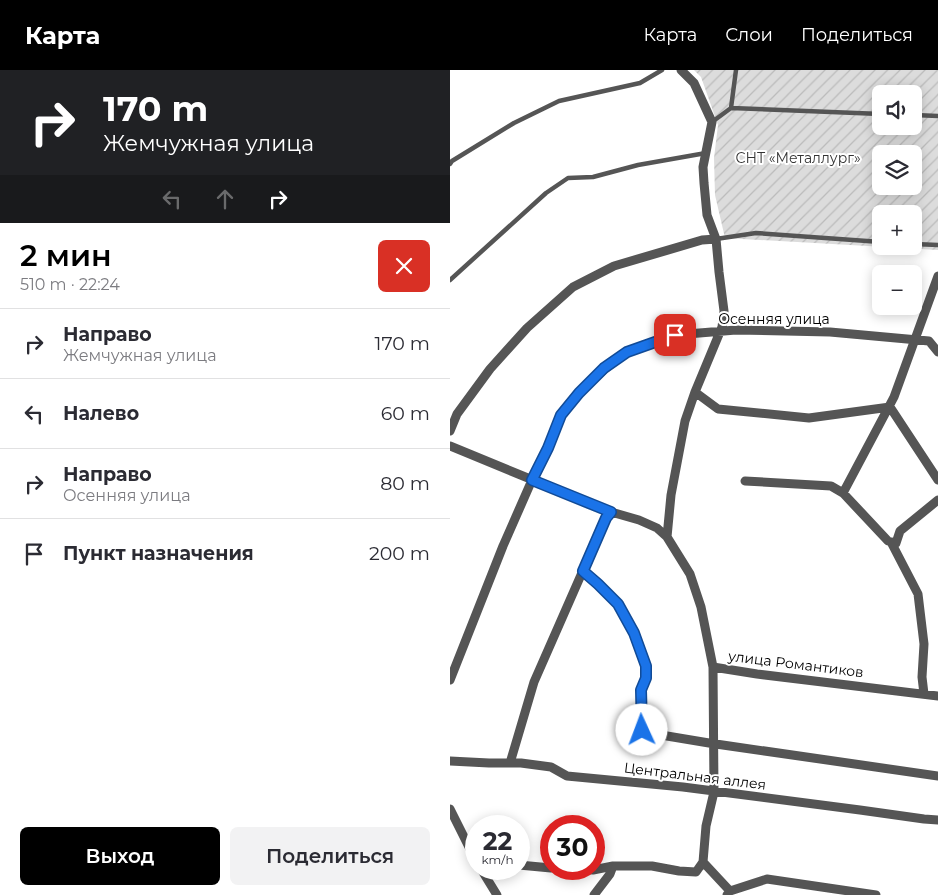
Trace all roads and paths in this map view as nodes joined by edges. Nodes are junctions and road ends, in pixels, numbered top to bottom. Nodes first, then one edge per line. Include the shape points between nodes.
1 (662, 70) edge
2 (681, 70) edge
3 (736, 70) edge
4 (731, 108) junction
5 (872, 114) edge
6 (922, 115) edge
7 (938, 116) edge
8 (712, 122) junction
9 (706, 153) junction
10 (450, 164) edge
11 (716, 240) junction
12 (872, 241) edge
13 (922, 244) edge
14 (938, 245) edge
15 (938, 276) edge
16 (450, 280) edge
17 (720, 331) junction
18 (914, 340) junction
19 (938, 352) edge
20 (696, 392) junction
21 (889, 407) junction
22 (450, 431) edge
23 (450, 446) edge
24 (532, 480) junction
25 (938, 480) edge
26 (745, 481) dead end
27 (843, 493) junction
28 (938, 500) edge
29 (611, 512) junction
30 (667, 536) junction
31 (892, 542) junction
32 (583, 571) junction
33 (713, 667) junction
34 (450, 680) edge
35 (924, 694) junction
36 (938, 696) edge
37 (713, 743) junction
38 (450, 761) edge
39 (510, 763) junction
40 (938, 776) edge
41 (714, 792) junction
42 (450, 809) edge
43 (938, 820) edge
44 (465, 839) edge
45 (703, 862) junction
46 (613, 866) junction
47 (605, 868) edge
48 (488, 880) edge
49 (728, 893) edge
50 (497, 895) edge
51 (594, 895) edge
52 (876, 895) edge

1 - 10 lane via 640,83 559,101 514,123
2 - 8 street via 694,83
3 - 4 lane
4 - 5 lane
4 - 8 lane
6 - 7 lane
8 - 9 street
9 - 11 street via 703,167 707,215
9 - 16 lane via 638,164 593,177 568,178 546,193
11 - 12 lane via 756,233
11 - 17 street via 724,311
11 - 22 street via 702,240 614,266 572,287 527,328 490,369 457,414
13 - 14 lane
15 - 18 street
17 - 18 street, Осенняя улица via 830,332
17 - 20 street
17 - 24 street, Осенняя улица via 675,335 627,352 604,368 561,415
18 - 19 street, Осенняя улица via 929,341
18 - 21 street
20 - 21 street via 718,409 808,418
20 - 30 street via 685,421
21 - 25 street
21 - 27 street
23 - 24 street
24 - 29 street
24 - 34 street, Осенняя улица
26 - 27 street via 831,486
27 - 31 street
28 - 31 street via 900,531 896,543
29 - 30 street via 639,520
29 - 32 street
30 - 33 street, улица Романтиков via 690,574
31 - 35 street via 918,594 924,644
32 - 37 street via 618,604 634,633 646,666 641,690 642,730
32 - 39 street via 534,682
33 - 35 street, улица Романтиков
33 - 37 street
35 - 36 street, улица Романтиков
37 - 40 street
37 - 41 street
38 - 39 street, Центральная аллея
39 - 41 street, Центральная аллея via 551,767 567,776
41 - 43 street, Центральная аллея
41 - 45 street via 706,826
42 - 44 street
45 - 46 street via 696,872 652,866
45 - 49 street
46 - 47 street
46 - 51 street
48 - 50 street
49 - 52 street via 766,879

